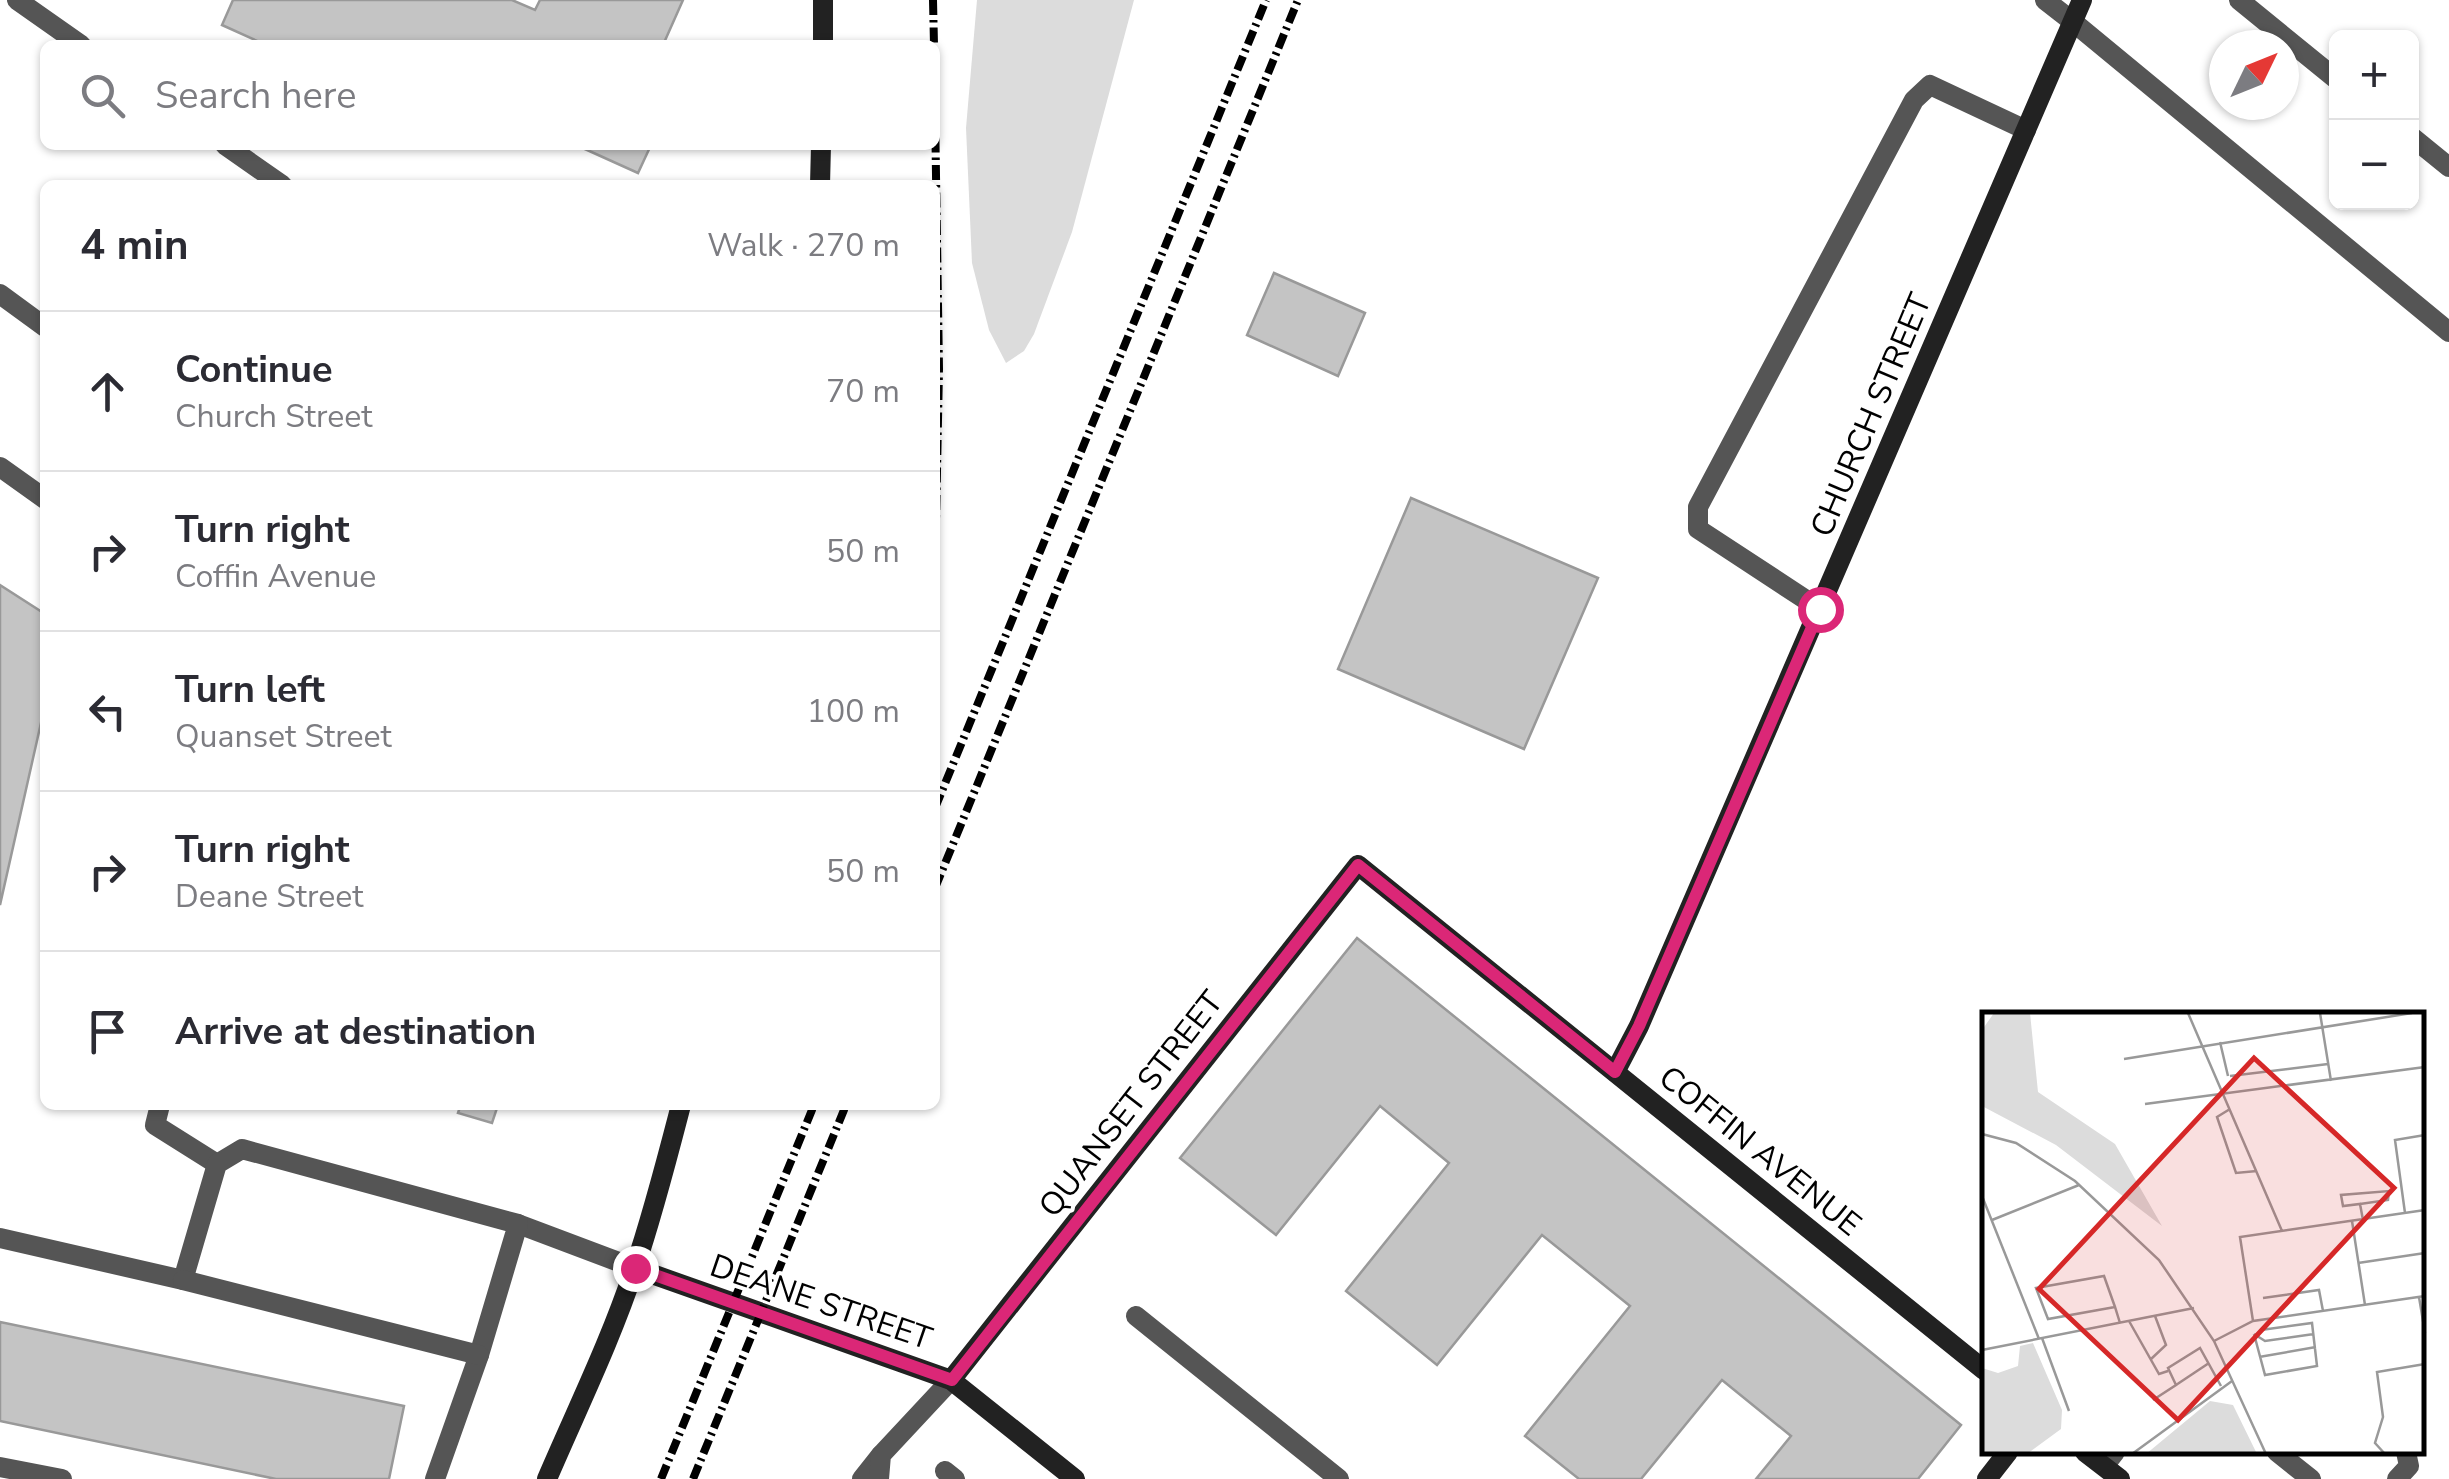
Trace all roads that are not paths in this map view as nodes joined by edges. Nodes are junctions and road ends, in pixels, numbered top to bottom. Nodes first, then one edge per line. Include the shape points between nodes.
1 (17, 0) edge
2 (822, 0) edge
3 (2046, 0) edge
4 (2082, 0) edge
5 (2238, 0) edge
6 (2072, 22) junction
7 (75, 40) edge
8 (823, 40) edge
9 (2329, 72) edge
10 (2026, 130) junction
11 (2419, 143) edge
12 (232, 150) edge
13 (822, 150) edge
14 (2449, 167) edge
15 (275, 180) edge
16 (820, 180) edge
17 (0, 294) edge
18 (40, 323) edge
19 (2449, 332) edge
20 (0, 467) edge
21 (40, 496) edge
22 (1820, 609) junction
23 (1358, 865) joint
24 (1615, 1072) junction
25 (158, 1110) edge
26 (680, 1110) edge
27 (217, 1164) junction
28 (518, 1224) junction
29 (0, 1238) edge
30 (635, 1268) junction
31 (182, 1280) junction
32 (1136, 1316) dead end
33 (480, 1356) junction
34 (1982, 1368) edge
35 (952, 1380) junction
36 (2006, 1454) edge
37 (2089, 1454) edge
38 (2279, 1454) edge
39 (2406, 1454) edge
40 (882, 1456) junction
41 (2113, 1466) edge
42 (0, 1467) edge
43 (62, 1479) edge
44 (435, 1479) edge
45 (547, 1479) edge
46 (862, 1479) edge
47 (879, 1479) edge
48 (1075, 1479) edge
49 (1339, 1479) edge
50 (1986, 1479) edge
51 (2310, 1479) edge
52 (2397, 1479) edge

1 - 7 street
2 - 8 main road
3 - 6 street
4 - 6 main road, CHURCH STREET
5 - 9 street
6 - 10 main road, CHURCH STREET
6 - 19 street
10 - 22 main road, CHURCH STREET
10 - 22 street via 1930,85 1914,100 1698,507 1698,528
11 - 14 street
12 - 15 street
13 - 16 main road
17 - 18 street
20 - 21 street
22 - 24 main road, CHURCH STREET
23 - 24 main road, COFFIN AVENUE
23 - 35 main road, QUANSET STREET
24 - 34 main road, COFFIN AVENUE
25 - 27 street via 154,1125
26 - 30 main road
27 - 28 street via 242,1150
27 - 31 street
28 - 30 street
28 - 33 street
29 - 31 street
30 - 35 main road, DEANE STREET
30 - 45 main road
31 - 33 street
32 - 49 street
33 - 44 street
35 - 40 street
35 - 48 main road, DEANE STREET
36 - 50 main road
37 - 41 main road
38 - 51 street
39 - 52 street via 2409,1466
40 - 46 street
40 - 47 street
42 - 43 street

